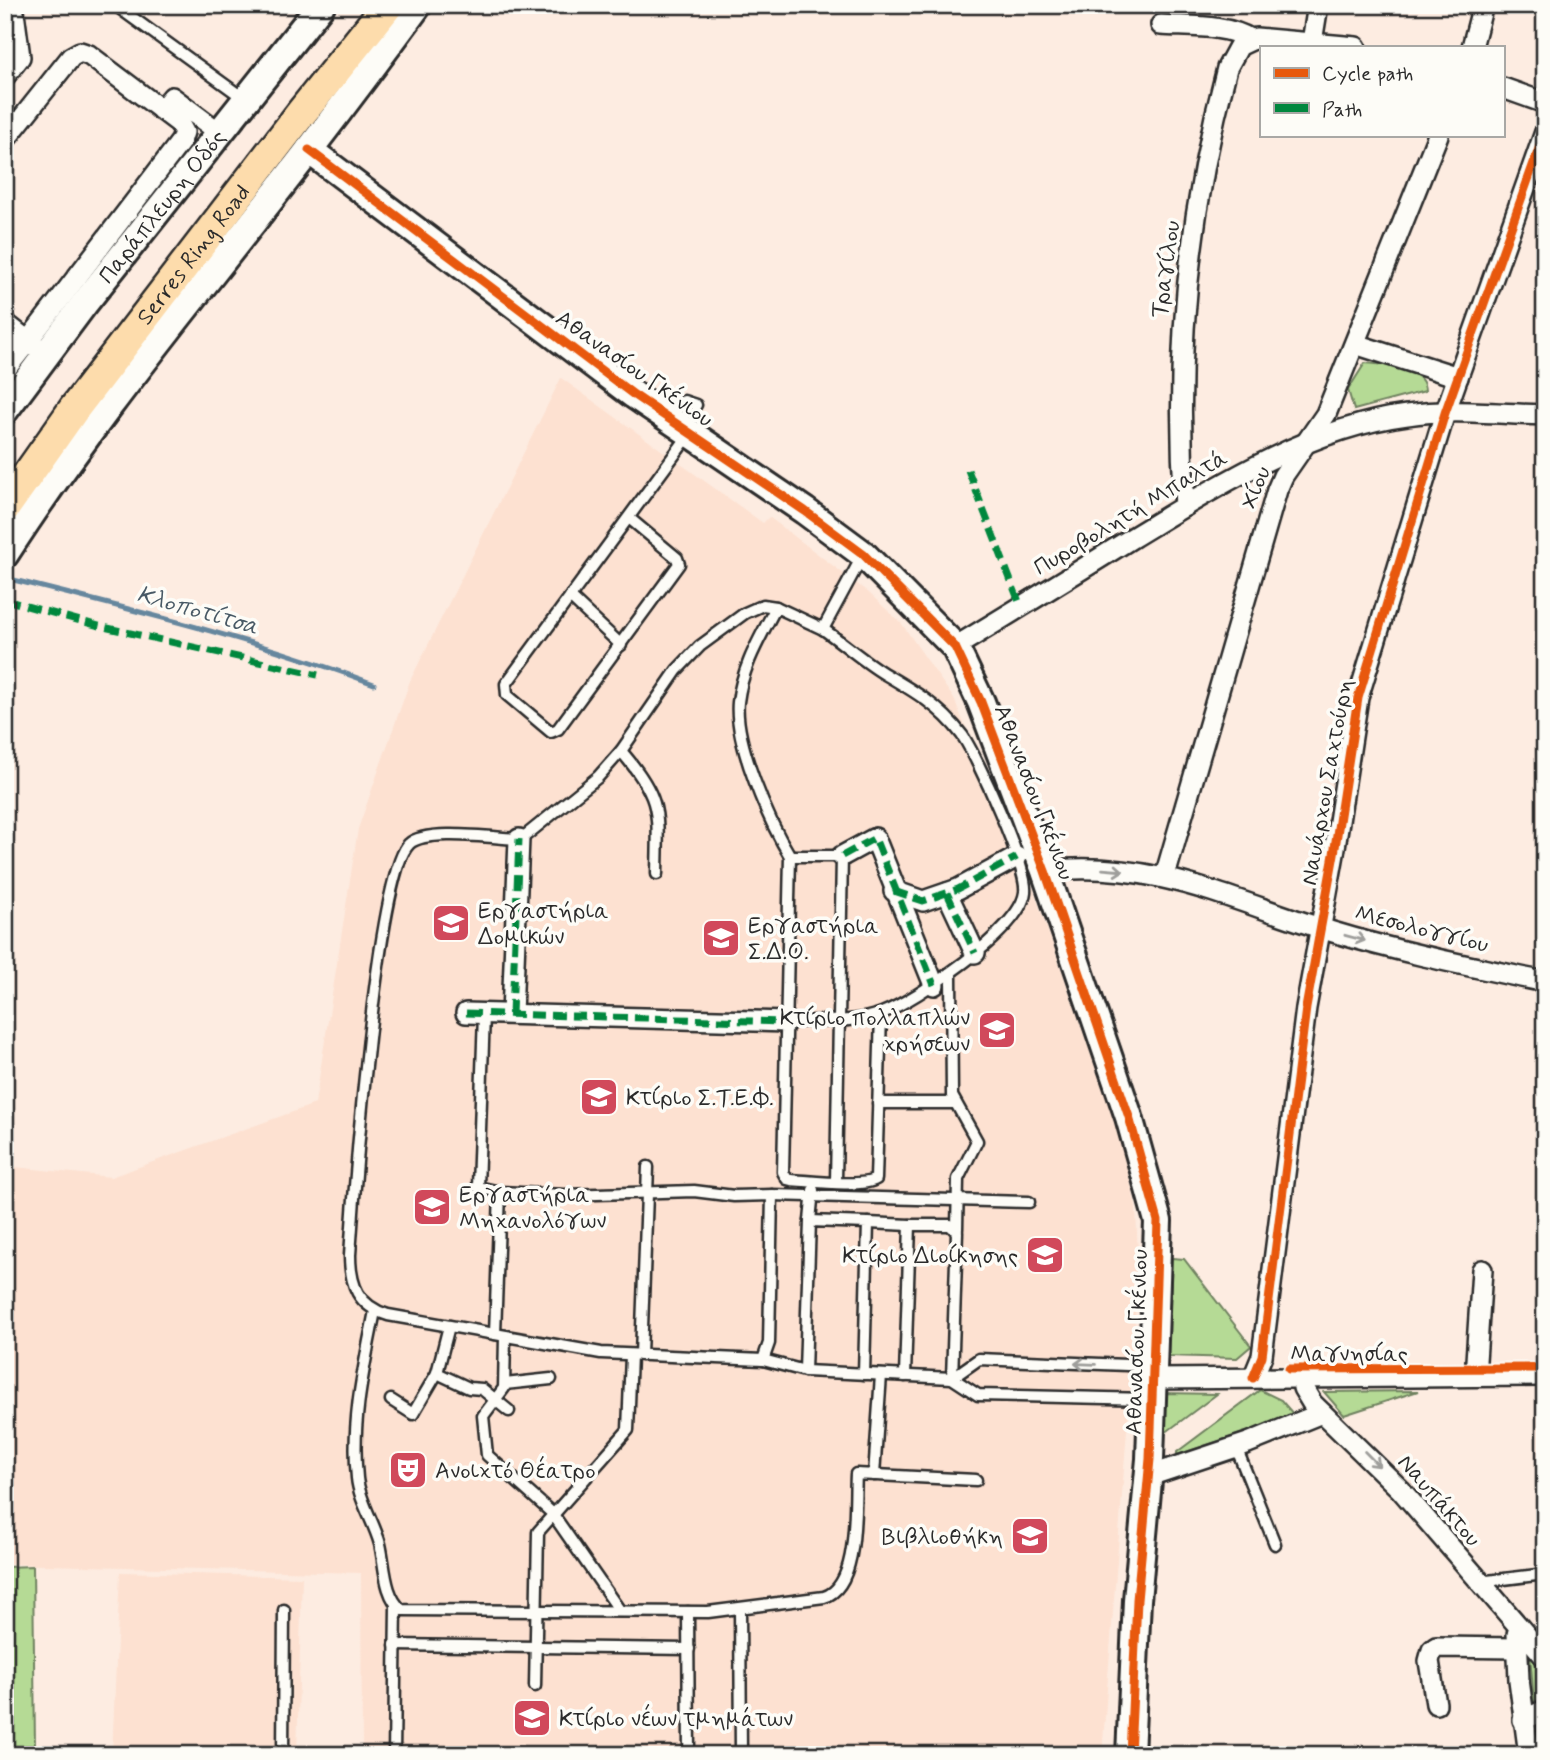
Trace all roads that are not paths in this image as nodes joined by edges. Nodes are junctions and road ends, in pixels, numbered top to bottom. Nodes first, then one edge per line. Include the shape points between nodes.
1 (13, 5) edge
2 (115, 5) edge
3 (321, 5) edge
4 (388, 5) edge
5 (418, 5) edge
6 (1318, 5) edge
7 (1483, 5) edge
8 (1161, 25) dead end
9 (1311, 42) junction
10 (1244, 43) junction
11 (1347, 46) edge
12 (1472, 46) edge
13 (5, 76) edge
14 (1504, 88) edge
15 (246, 100) junction
16 (1545, 103) edge
17 (161, 110) junction
18 (1545, 132) edge
19 (220, 133) junction
20 (1438, 136) edge
21 (5, 140) edge
22 (309, 150) junction
23 (5, 323) edge
24 (1355, 344) junction
25 (38, 347) junction
26 (5, 370) edge
27 (1458, 377) junction
28 (696, 405) dead end
29 (5, 411) edge
30 (1445, 413) junction
31 (666, 415) junction
32 (1545, 415) edge
33 (692, 432) junction
34 (1306, 444) junction
35 (1185, 506) junction
36 (5, 507) edge
37 (629, 517) junction
38 (5, 554) edge
39 (863, 554) junction
40 (570, 597) junction
41 (776, 607) junction
42 (823, 629) junction
43 (621, 645) junction
44 (955, 647) junction
45 (621, 751) junction
46 (519, 839) junction
47 (790, 856) junction
48 (842, 856) junction
49 (1017, 857) junction
50 (1045, 871) junction
51 (657, 874) dead end
52 (1165, 876) junction
53 (894, 891) junction
54 (947, 893) junction
55 (1320, 928) junction
56 (975, 953) junction
57 (951, 974) junction
58 (1545, 982) edge
59 (934, 985) junction
60 (475, 1014) joint
61 (512, 1014) junction
62 (881, 1014) junction
63 (839, 1019) junction
64 (786, 1022) junction
65 (878, 1103) junction
66 (955, 1103) junction
67 (648, 1167) dead end
68 (814, 1181) junction
69 (836, 1182) junction
70 (500, 1192) junction
71 (647, 1194) junction
72 (772, 1195) junction
73 (813, 1195) junction
74 (955, 1200) junction
75 (1029, 1202) dead end
76 (810, 1221) junction
77 (868, 1223) junction
78 (911, 1224) junction
79 (957, 1229) junction
80 (1482, 1270) dead end
81 (375, 1311) junction
82 (449, 1326) junction
83 (500, 1335) junction
84 (636, 1355) junction
85 (762, 1360) junction
86 (805, 1371) junction
87 (438, 1373) junction
88 (864, 1374) junction
89 (881, 1375) junction
90 (905, 1376) junction
91 (1475, 1376) junction
92 (1545, 1376) edge
93 (1306, 1377) junction
94 (952, 1378) junction
95 (1253, 1378) junction
96 (551, 1380) dead end
97 (1153, 1381) junction
98 (505, 1384) junction
99 (391, 1400) dead end
100 (496, 1401) junction
101 (509, 1411) dead end
102 (1322, 1413) junction
103 (1236, 1447) junction
104 (874, 1475) junction
105 (1149, 1476) junction
106 (976, 1480) dead end
107 (552, 1513) junction
108 (1275, 1544) dead end
109 (1545, 1574) edge
110 (1479, 1581) junction
111 (396, 1605) junction
112 (740, 1609) junction
113 (284, 1610) dead end
114 (537, 1611) junction
115 (620, 1611) junction
116 (688, 1612) junction
117 (1518, 1626) junction
118 (395, 1646) junction
119 (536, 1647) junction
120 (1517, 1648) junction
121 (689, 1649) junction
122 (1545, 1657) edge
123 (535, 1686) dead end
124 (1436, 1704) dead end
125 (1545, 1710) edge
126 (1523, 1720) junction
127 (283, 1755) edge
128 (394, 1755) edge
129 (689, 1755) edge
130 (741, 1755) edge
131 (1130, 1755) edge
132 (1529, 1755) edge

1 - 13 street via 20,57
2 - 15 lane
3 - 15 street, Παράπλευρη Οδός
4 - 36 main road, Serres Ring Road via 75,409
5 - 22 street
6 - 9 street
7 - 12 street
8 - 10 street via 1242,34
9 - 10 street via 1271,37
9 - 11 street
10 - 35 street, Τραγίλου via 1230,59 1223,80 1185,294 1181,364
14 - 16 street
15 - 19 street, Παράπλευρη Οδός
17 - 19 street via 172,97
17 - 21 street via 80,52 71,57
17 - 25 street via 182,127 181,141
18 - 27 street, Ναυάρχου Σαχτούρη
19 - 25 street, Παράπλευρη Οδός
20 - 24 street, Χίου
22 - 31 street, Αθανασίου Γκένιου
22 - 38 street via 126,381 58,472
23 - 25 street
24 - 27 street
24 - 34 street, Χίου via 1326,415
25 - 26 street
25 - 29 street, Παράπλευρη Οδός
27 - 30 street, Ναυάρχου Σαχτούρη
28 - 31 lane via 684,401
30 - 32 street, Πυροβολητή Μπαλτά
30 - 34 street, Πυροβολητή Μπαλτά via 1394,417
30 - 55 street, Ναυάρχου Σαχτούρη via 1358,698
31 - 33 street, Αθανασίου Γκένιου
33 - 37 lane
33 - 39 street, Αθανασίου Γκένιου
34 - 35 street, Πυροβολητή Μπαλτά
34 - 52 street, Χίου via 1283,475 1270,508
35 - 44 street, Πυροβολητή Μπαλτά
37 - 40 lane
37 - 43 lane via 677,558 679,565
39 - 42 lane
39 - 44 street, Αθανασίου Γκένιου
40 - 43 lane
40 - 43 lane via 506,684 507,695 555,732
41 - 42 lane
41 - 45 lane via 745,613 700,646 677,670
41 - 47 lane via 750,656 738,705 752,774 773,828
42 - 49 lane via 933,703 961,734
44 - 50 street, Αθανασίου Γκένιου via 981,702
45 - 46 lane via 568,803
45 - 51 lane via 649,786 656,804
46 - 61 street
46 - 81 lane via 416,838 407,845 399,863 366,1064 349,1255 358,1297
47 - 48 lane
47 - 64 lane
48 - 53 street via 875,838
48 - 63 lane
49 - 54 street
49 - 56 lane via 1025,877 1021,906
50 -> 52 street, Μεσολογγίου via 1099,869
50 - 97 street, Αθανασίου Γκένιου via 1155,1205 1160,1234
52 - 55 street, Μεσολογγίου
53 - 54 street via 923,901
53 - 59 street
54 - 56 street
55 -> 58 street, Μεσολογγίου
55 - 95 street, Ναυάρχου Σαχτούρη via 1262,1356
56 - 57 lane
57 - 59 lane
57 - 66 lane
59 - 62 lane
60 - 61 street
60 - 70 lane via 478,1187
61 - 64 street
62 - 63 lane
62 - 65 lane
63 - 64 lane
63 - 69 lane
64 - 68 lane via 783,1172 791,1180
65 - 66 lane
65 - 69 lane via 876,1179
66 - 74 lane via 977,1141 958,1179
67 - 71 lane
68 - 69 lane
68 - 73 lane
70 - 71 lane
70 - 83 lane
71 - 72 lane
71 - 84 lane
72 - 73 lane
72 - 85 lane via 769,1343
73 - 74 lane
73 - 76 lane
74 - 75 lane
74 - 79 lane
76 - 77 lane
76 - 86 lane
77 - 78 lane
77 - 88 lane
78 - 79 lane
78 - 90 lane
79 - 94 lane
80 - 91 street
81 - 82 lane
81 - 111 lane via 356,1404 357,1480
82 - 83 lane
82 - 87 lane
83 - 84 lane
83 - 98 lane
84 - 85 lane
84 - 107 lane via 628,1430
85 - 86 lane
86 - 88 lane
87 - 99 lane via 413,1414
87 - 100 lane via 469,1388 482,1389
88 - 89 lane
89 - 90 lane
89 - 104 lane
90 - 94 lane
91 - 92 street, Μαγνησίας
91 - 93 street, Μαγνησίας
93 - 95 street, Μαγνησίας
93 - 102 street, Ναυπάκτου via 1305,1392
94 - 97 lane via 978,1395
97 -> 94 lane via 979,1359
95 - 97 street, Μαγνησίας
96 - 98 lane
97 - 105 street, Αθανασίου Γκένιου
98 - 100 lane
100 - 101 lane
100 - 107 lane via 483,1416 487,1455
102 - 103 street
102 -> 110 street, Ναυπάκτου via 1401,1490
103 - 105 street
103 - 108 lane
104 - 106 lane
104 - 112 lane via 856,1474 850,1560 845,1579 832,1595
105 - 131 street, Αθανασίου Γκένιου via 1137,1600
107 - 114 lane via 538,1531
107 - 115 lane
109 - 110 lane
110 - 117 street, Ναυπάκτου
111 - 114 lane via 402,1610
111 - 118 lane
112 - 116 lane
112 - 130 lane
113 - 127 lane
114 - 115 lane
114 - 119 lane
115 - 116 lane
116 - 121 lane
117 - 120 street
117 - 122 street, Ναυπάκτου
118 - 119 lane
118 - 128 lane
119 - 121 lane
119 - 123 lane
120 - 124 street via 1443,1646 1432,1650 1429,1661
120 - 126 street
121 - 129 lane
125 - 126 street
126 - 132 street

